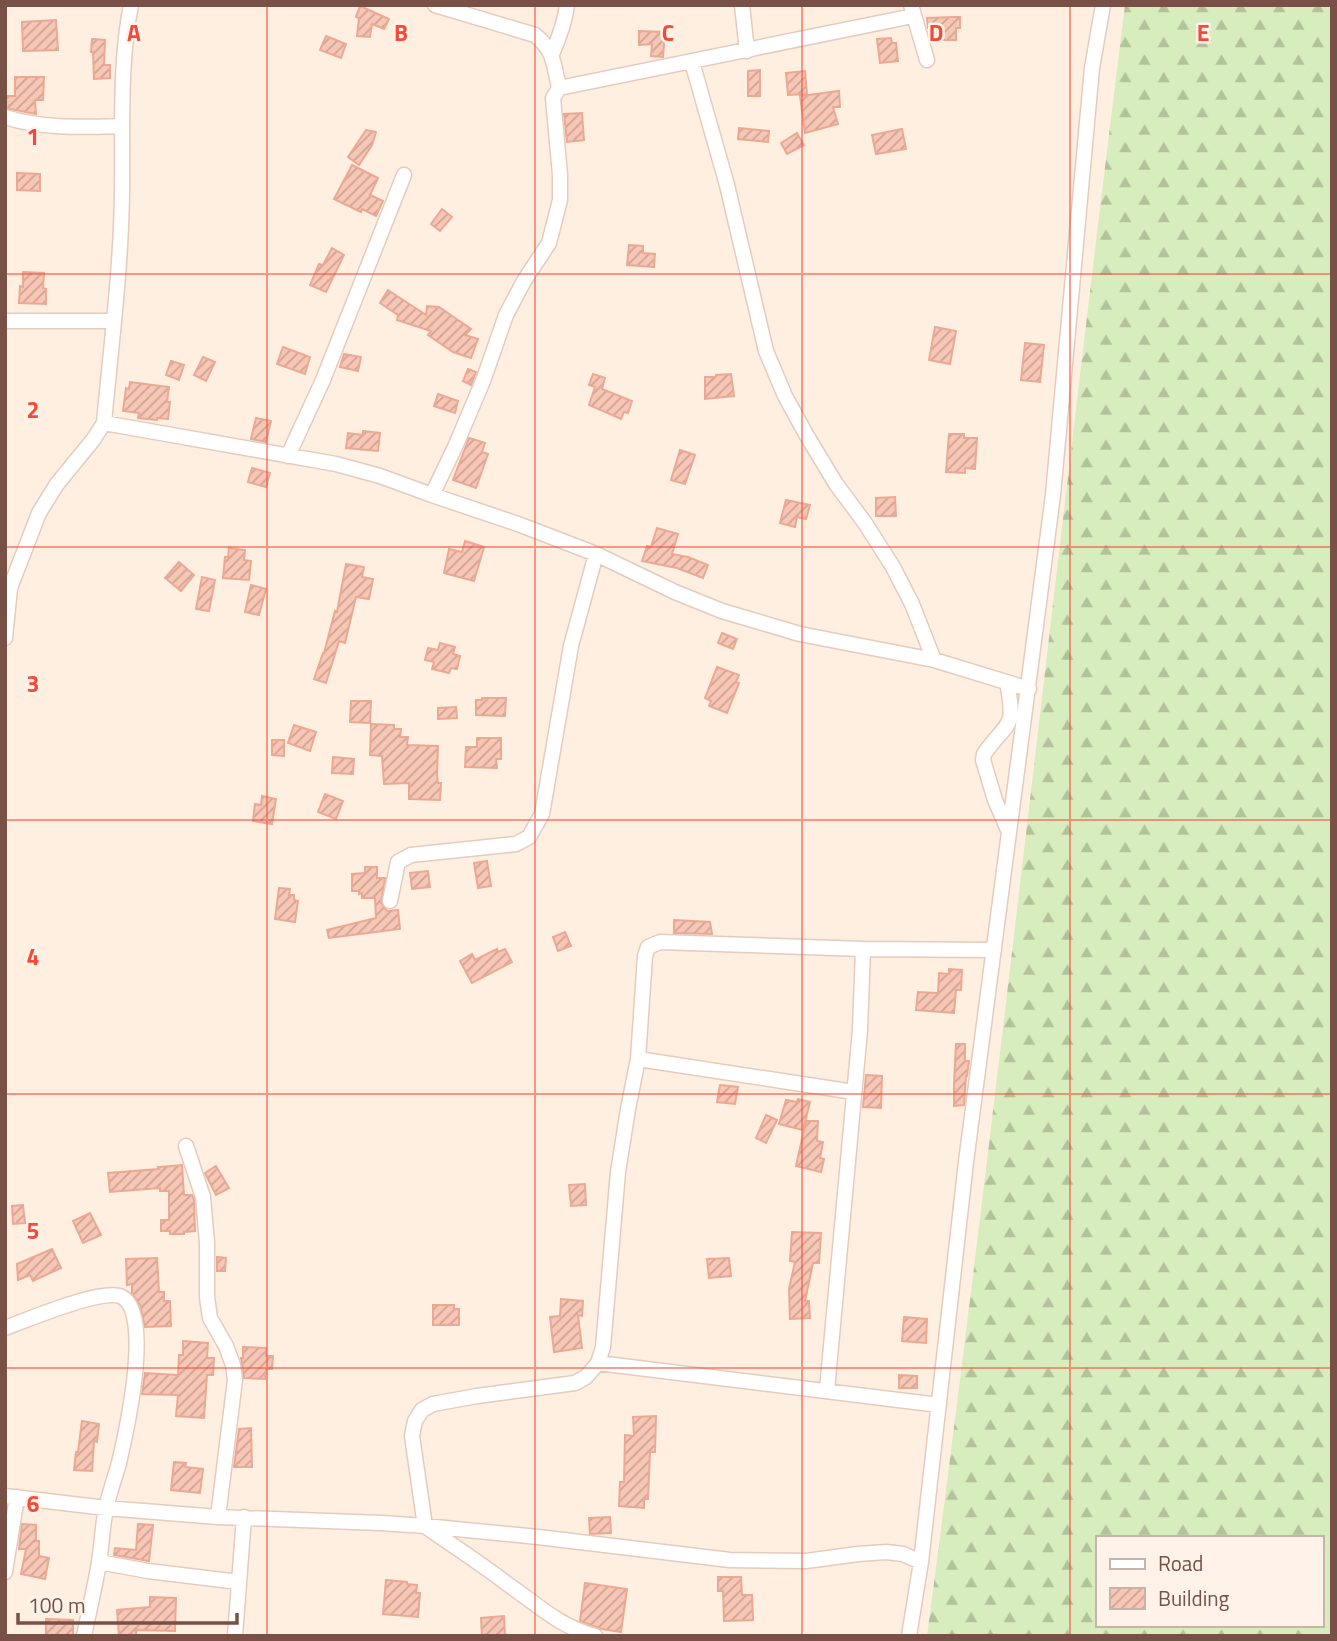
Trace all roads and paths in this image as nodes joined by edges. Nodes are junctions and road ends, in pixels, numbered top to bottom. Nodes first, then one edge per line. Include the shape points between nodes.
1 (131, 5) edge
2 (435, 5) edge
3 (567, 5) edge
4 (742, 5) edge
5 (1102, 5) edge
6 (912, 10) edge
7 (747, 51) junction
8 (552, 54) junction
9 (926, 60) dead end
10 (692, 62) junction
11 (559, 88) junction
12 (5, 117) edge
13 (122, 125) junction
14 (404, 175) dead end
15 (5, 321) edge
16 (114, 321) junction
17 (104, 423) junction
18 (288, 456) junction
19 (432, 495) junction
20 (596, 554) junction
21 (8, 588) edge
22 (5, 638) edge
23 (934, 660) junction
24 (1007, 682) junction
25 (1028, 689) junction
26 (1008, 831) junction
27 (390, 901) dead end
28 (863, 949) junction
29 (994, 950) junction
30 (638, 1059) junction
31 (854, 1092) junction
32 (186, 1146) dead end
33 (5, 1328) edge
34 (598, 1363) junction
35 (827, 1390) junction
36 (939, 1405) junction
37 (11, 1497) edge
38 (106, 1508) junction
39 (218, 1517) junction
40 (244, 1517) junction
41 (425, 1527) junction
42 (99, 1562) junction
43 (921, 1562) junction
44 (5, 1572) edge
45 (239, 1581) junction
46 (84, 1636) edge
47 (235, 1636) edge
48 (595, 1636) edge
49 (909, 1636) edge

1 - 13 street
2 - 8 street via 534,36
3 - 8 street
4 - 7 street
5 - 25 street via 1092,68 1053,495
6 - 7 street
6 - 9 street
7 - 10 street
8 - 11 street
10 - 11 street
10 - 23 street via 766,351 807,436 894,567
11 - 19 street via 553,98 560,200 549,243 506,315
12 - 13 street via 48,125
13 - 16 street
14 - 18 street
15 - 16 street
16 - 17 street
17 - 18 street
17 - 21 street via 39,513
18 - 19 street via 336,464
19 - 20 street
20 - 23 street via 675,592 766,625
20 - 27 street via 570,646 542,814 529,837 516,844 411,855 398,862
21 - 22 street
23 - 24 street
24 - 25 street
24 - 26 street via 1011,720 983,760
25 - 26 street
26 - 29 street
28 - 29 street
28 - 30 street via 660,942 648,947
28 - 31 street
29 - 36 street
30 - 31 street
30 - 34 street via 618,1172 606,1327
31 - 35 street
32 - 39 street via 203,1197 210,1318 226,1346 235,1380
33 - 38 street via 92,1297 109,1294 129,1303 137,1356 119,1463
34 - 35 street
34 - 41 street via 575,1383 477,1396 422,1410 412,1436
35 - 36 street
36 - 43 street
37 - 38 street
37 - 44 street
38 - 39 street
38 - 42 street
39 - 40 street
40 - 41 street
40 - 45 street
41 - 43 street via 730,1560 806,1561 886,1552
41 - 48 street via 559,1622
42 - 45 street
42 - 46 street
43 - 49 street
45 - 47 street

